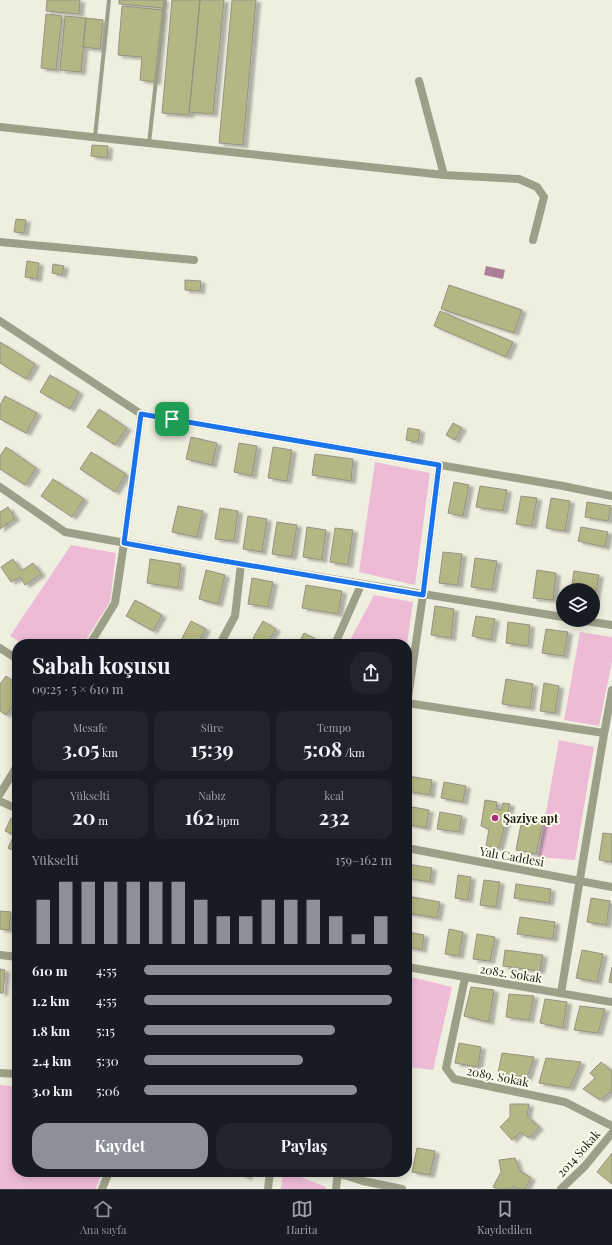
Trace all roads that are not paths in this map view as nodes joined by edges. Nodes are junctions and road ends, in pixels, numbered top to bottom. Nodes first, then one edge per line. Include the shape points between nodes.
1 (109, 0) edge
2 (165, 0) edge
3 (419, 81) dead end
4 (0, 127) edge
5 (95, 137) junction
6 (149, 143) junction
7 (444, 174) junction
8 (533, 240) dead end
9 (0, 242) edge
10 (194, 260) dead end
11 (0, 321) edge
12 (141, 414) junction
13 (439, 465) junction
14 (0, 487) edge
15 (612, 496) edge
16 (124, 543) junction
17 (242, 564) junction
18 (361, 585) junction
19 (423, 595) junction
20 (556, 616) edge
21 (600, 623) edge
22 (612, 625) edge
23 (93, 639) edge
24 (223, 639) edge
25 (337, 639) edge
26 (0, 648) edge
27 (12, 656) edge
28 (412, 669) edge
29 (612, 690) edge
30 (412, 704) edge
31 (603, 736) junction
32 (612, 741) edge
33 (12, 774) edge
34 (0, 794) edge
35 (0, 801) edge
36 (12, 807) edge
37 (412, 849) edge
38 (579, 880) junction
39 (612, 886) edge
40 (0, 955) edge
41 (12, 956) edge
42 (412, 968) edge
43 (465, 978) junction
44 (561, 993) junction
45 (612, 1002) edge
46 (0, 1073) edge
47 (12, 1074) edge
48 (612, 1126) edge
49 (612, 1133) edge
50 (107, 1177) edge
51 (269, 1177) edge
52 (337, 1177) edge
53 (351, 1177) edge
54 (102, 1189) edge
55 (268, 1189) edge
56 (336, 1189) edge
57 (402, 1189) edge
58 (561, 1189) edge

1 - 5 lane
2 - 6 lane
3 - 7 street
4 - 5 street
5 - 6 street
6 - 7 street
7 - 8 street via 519,179 537,187 544,198
9 - 10 street
11 - 12 street
12 - 13 street
12 - 16 street
13 - 15 street
13 - 19 street
14 - 16 street via 65,532
16 - 17 street
16 - 23 street via 115,603
17 - 18 street
17 - 24 street via 235,616
18 - 19 street
18 - 25 street
19 - 20 street
19 - 28 street
21 - 22 street
26 - 27 street
29 - 31 street
30 - 31 street
31 - 32 street
31 - 38 street
33 - 34 street
35 - 36 street
37 - 38 street, Yalı Caddesi
38 - 39 street, Yalı Caddesi
38 - 44 street
40 - 41 street
42 - 43 street, 2082. Sokak
43 - 44 street, 2082. Sokak
43 - 48 street, 2089. Sokak via 446,1068 454,1079 565,1102
44 - 45 street, 2082. Sokak
46 - 47 street
49 - 58 street, 2014 Sokak via 585,1166
50 - 54 street
51 - 55 street
52 - 56 street
53 - 57 street

